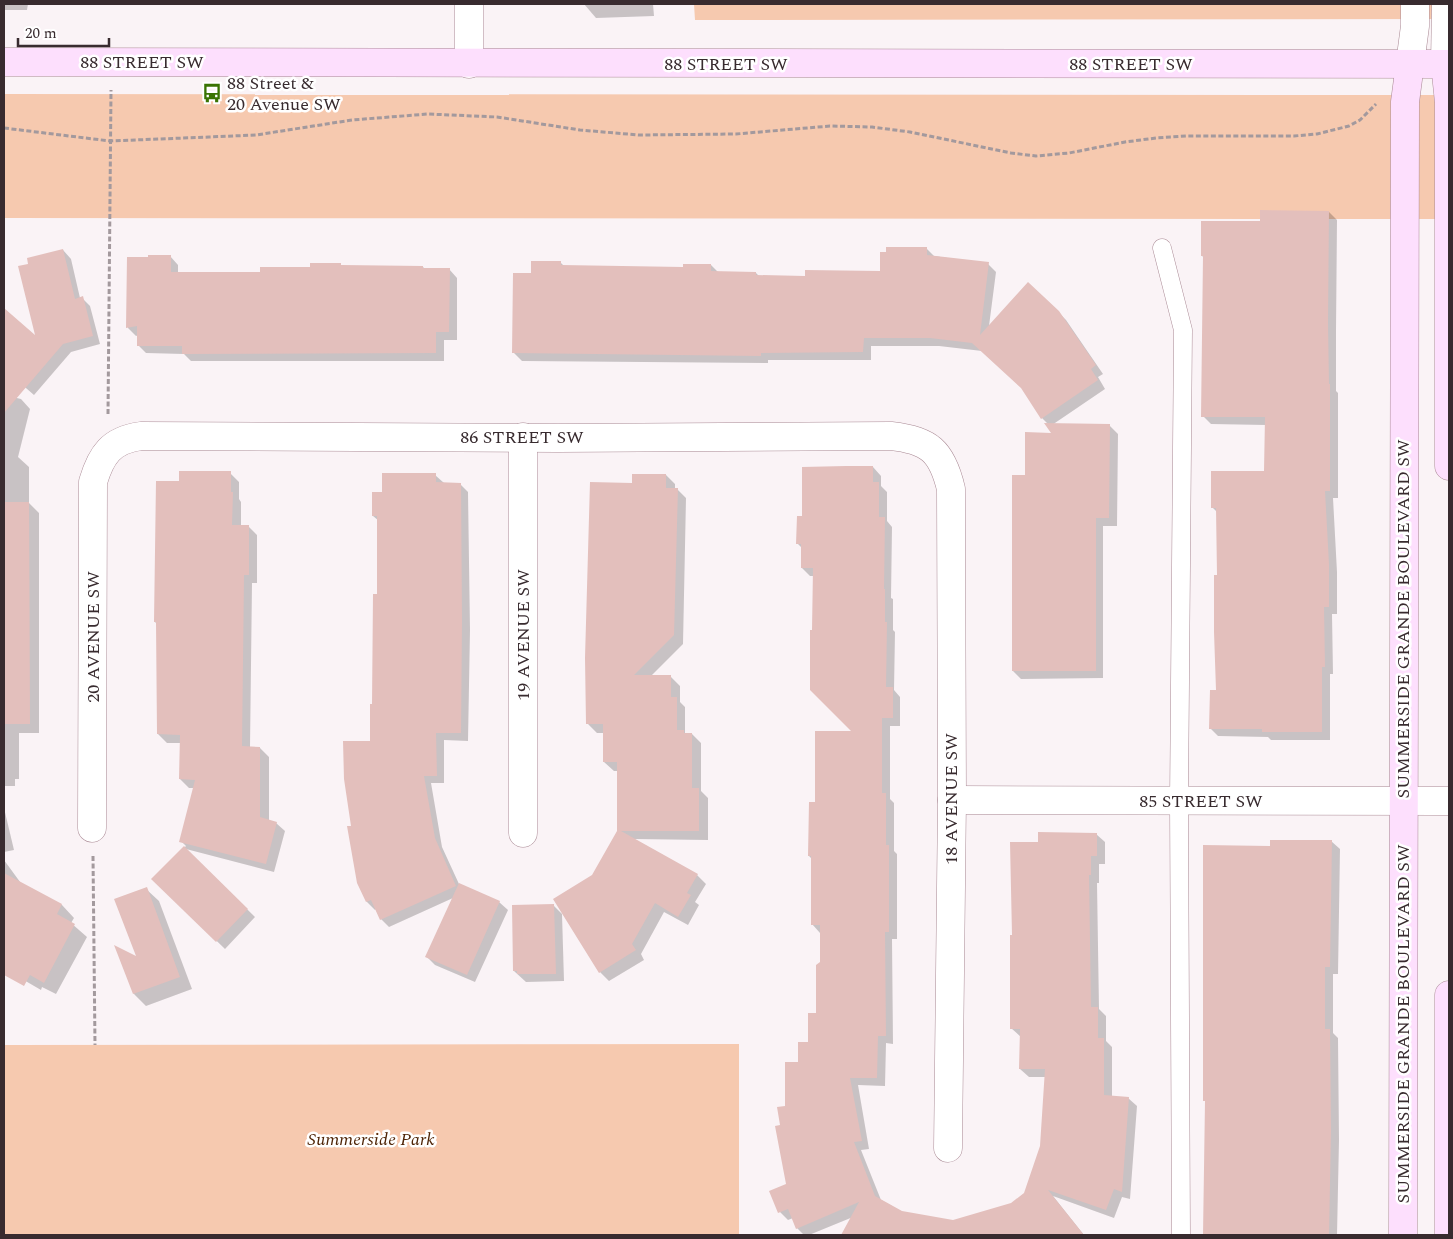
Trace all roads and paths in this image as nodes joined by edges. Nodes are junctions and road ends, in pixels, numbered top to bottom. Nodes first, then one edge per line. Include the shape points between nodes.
1 (468, 4) edge
2 (1415, 4) edge
3 (1446, 4) edge
4 (4, 62) edge
5 (111, 62) junction
6 (469, 64) junction
7 (1410, 64) junction
8 (1447, 64) edge
9 (1377, 102) dead end
10 (4, 128) edge
11 (110, 141) junction
12 (1162, 248) dead end
13 (523, 438) junction
14 (108, 450) junction
15 (935, 453) joint
16 (1449, 466) edge
17 (952, 800) junction
18 (1179, 801) junction
19 (1402, 801) junction
20 (1449, 801) edge
21 (92, 828) joint
22 (523, 833) dead end
23 (1449, 995) edge
24 (95, 1045) dead end
25 (948, 1148) dead end
26 (1181, 1235) edge
27 (1403, 1235) edge
28 (1449, 1235) edge

1 - 6 street
2 - 7 street, SUMMERSIDE GRANDE BOULEVARD SW
3 - 8 street
4 - 5 street, 88 STREET SW
5 - 6 street, 88 STREET SW
5 - 11 path
6 - 7 street, 88 STREET SW
7 - 8 street, 88 STREET SW
7 - 19 street, SUMMERSIDE GRANDE BOULEVARD SW via 1404,102
8 - 16 street
9 - 11 path via 1360,120 1349,126 1317,134 1156,138 1036,156 872,127 639,135 580,130 497,116 428,114 352,120 256,135
10 - 11 path
11 - 14 path
12 - 18 lane via 1183,330
13 - 14 street, 86 STREET SW via 141,436
13 - 15 street, 86 STREET SW via 891,436 911,438
13 - 22 street, 19 AVENUE SW
14 - 21 street, 20 AVENUE SW via 93,482
15 - 17 street, 18 AVENUE SW via 946,470 951,489
17 - 18 street, 85 STREET SW
17 - 25 street, 18 AVENUE SW
18 - 19 street, 85 STREET SW
18 - 26 lane
19 - 20 street, 85 STREET SW
19 - 27 street, SUMMERSIDE GRANDE BOULEVARD SW
21 - 24 path
23 - 28 street

